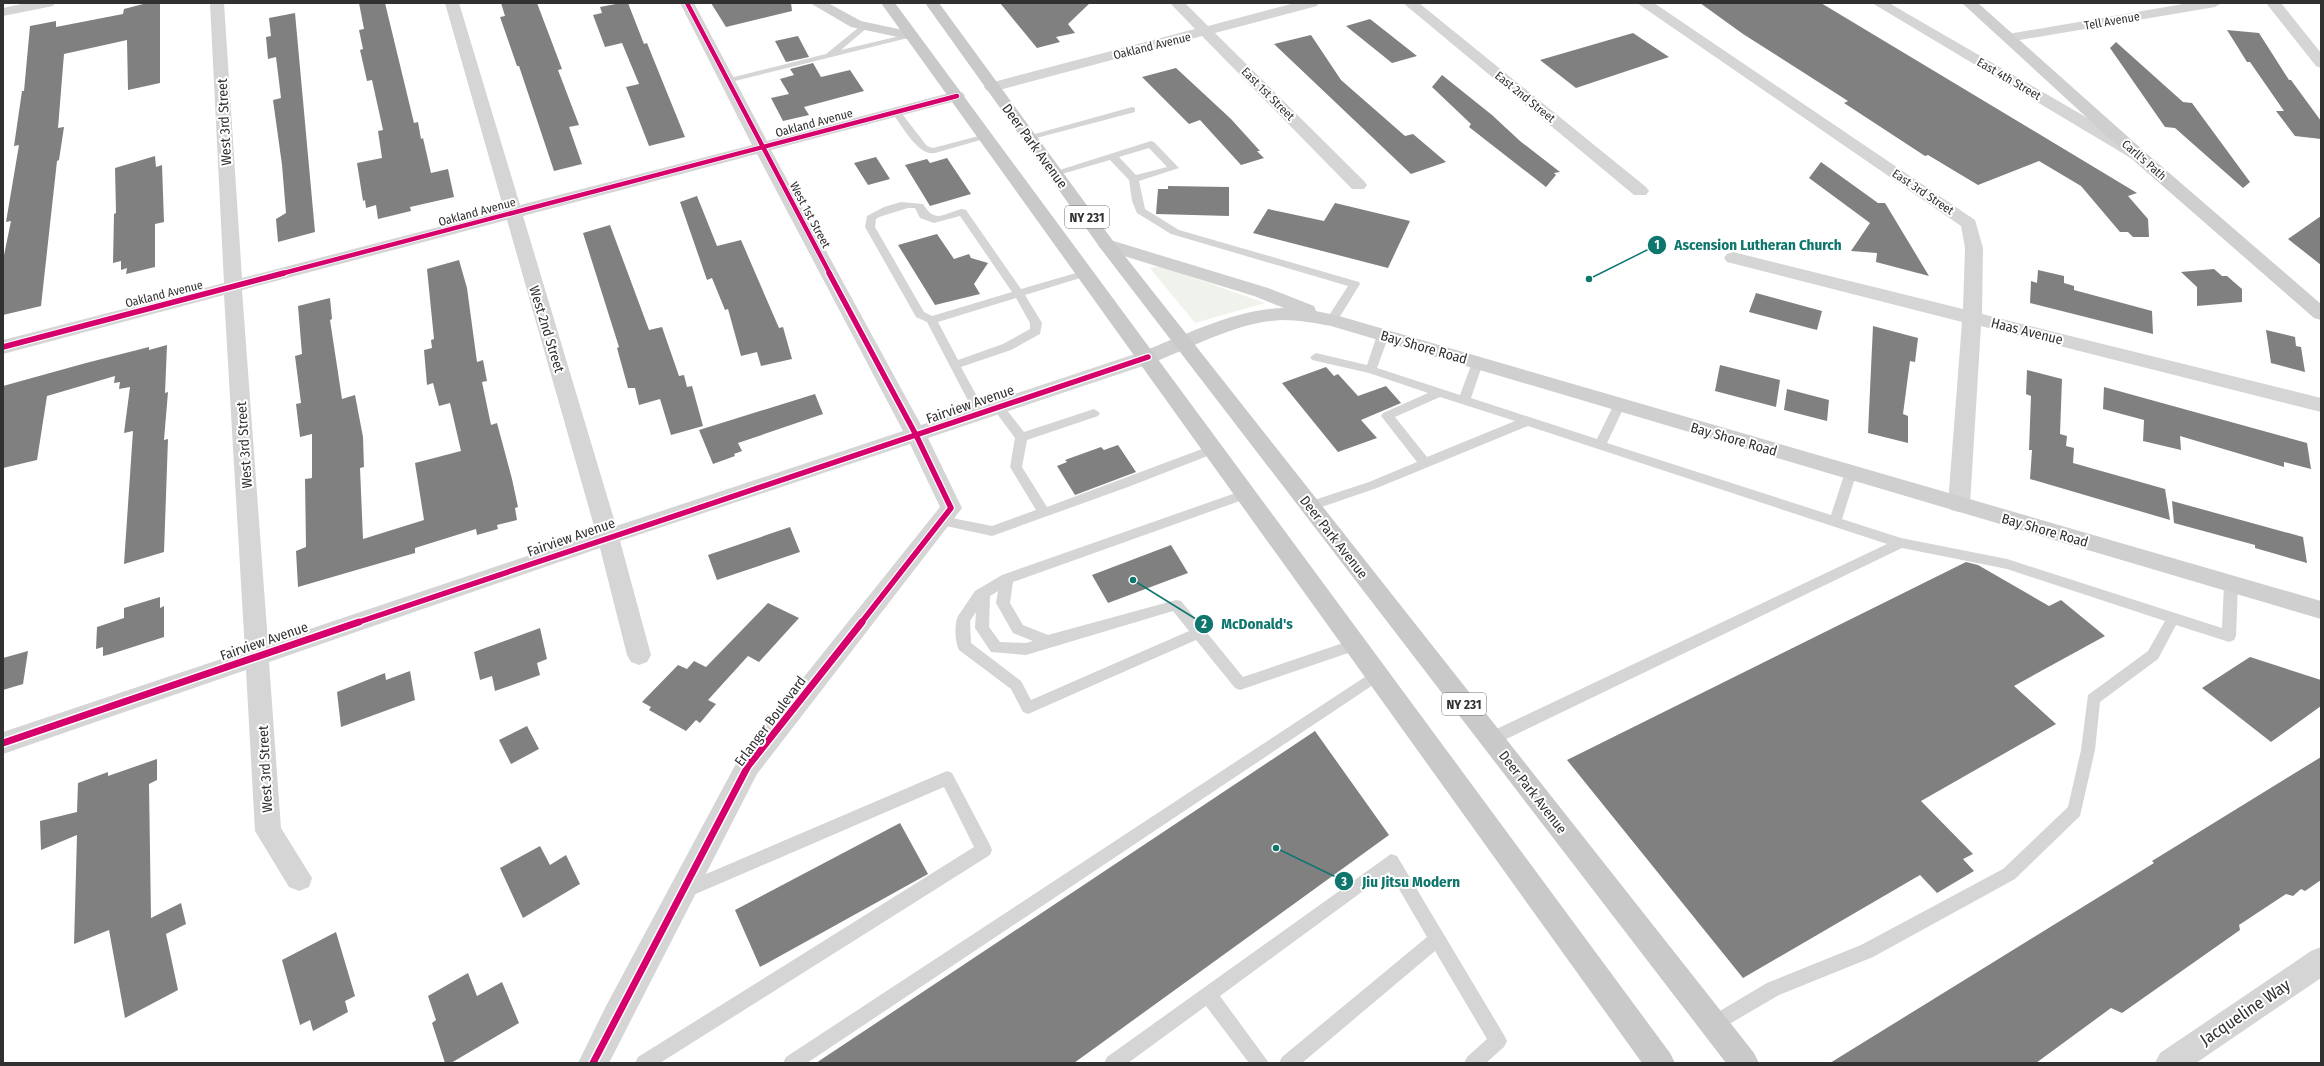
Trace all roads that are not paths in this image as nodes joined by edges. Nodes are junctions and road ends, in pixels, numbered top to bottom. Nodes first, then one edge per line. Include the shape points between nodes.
1 (48, 3) edge
2 (217, 3) edge
3 (452, 3) edge
4 (687, 3) edge
5 (817, 3) edge
6 (888, 3) edge
7 (932, 3) edge
8 (1177, 3) edge
9 (1312, 3) edge
10 (1410, 3) edge
11 (1644, 3) edge
12 (1879, 3) edge
13 (1969, 3) edge
14 (2216, 3) edge
15 (2273, 3) edge
16 (3, 12) edge
17 (864, 26) junction
18 (1207, 32) junction
19 (912, 36) junction
20 (2008, 38) junction
21 (828, 56) junction
22 (2321, 63) edge
23 (727, 80) junction
24 (992, 87) junction
25 (957, 96) junction
26 (1132, 110) dead end
27 (896, 112) junction
28 (986, 137) junction
29 (1029, 137) junction
30 (762, 148) junction
31 (1112, 156) junction
32 (2138, 156) junction
33 (1055, 173) junction
34 (1134, 179) junction
35 (1358, 186) dead end
36 (1640, 191) dead end
37 (512, 214) junction
38 (1107, 245) junction
39 (1733, 258) dead end
40 (1086, 273) junction
41 (233, 288) junction
42 (1018, 293) junction
43 (2321, 314) edge
44 (1972, 317) junction
45 (931, 320) junction
46 (1332, 320) junction
47 (1383, 335) junction
48 (1184, 344) junction
49 (3, 347) edge
50 (1148, 357) junction
51 (1316, 357) dead end
52 (1477, 363) junction
53 (954, 365) junction
54 (1371, 370) junction
55 (1440, 392) junction
56 (1464, 400) junction
57 (1619, 405) junction
58 (2321, 405) edge
59 (989, 410) junction
60 (1094, 413) dead end
61 (1527, 421) junction
62 (916, 435) junction
63 (1021, 437) junction
64 (1600, 445) junction
65 (1214, 449) junction
66 (1425, 463) junction
67 (1850, 472) junction
68 (1247, 494) junction
69 (1959, 504) junction
70 (1310, 506) junction
71 (1044, 513) junction
72 (942, 521) junction
73 (1835, 521) junction
74 (608, 537) junction
75 (1901, 543) junction
76 (1006, 579) junction
77 (2231, 584) junction
78 (984, 593) junction
79 (2321, 610) edge
80 (2173, 618) junction
81 (1199, 633) junction
82 (1048, 641) junction
83 (1355, 645) junction
84 (639, 655) dead end
85 (258, 656) junction
86 (1377, 675) junction
87 (1492, 739) junction
88 (3, 743) edge
89 (299, 878) dead end
90 (681, 893) junction
91 (1437, 939) junction
92 (2321, 961) edge
93 (1208, 994) junction
94 (1714, 1024) junction
95 (1653, 1061) edge
96 (593, 1063) edge
97 (644, 1063) edge
98 (792, 1063) edge
99 (1113, 1063) edge
100 (1260, 1063) edge
101 (1288, 1063) edge
102 (1473, 1063) edge
103 (1744, 1063) edge
104 (2170, 1063) edge

1 - 16 street
2 - 41 street, West 3rd Street
3 - 37 street, West 2nd Street
4 - 23 street, West 1st Street
5 - 17 main road
6 - 19 main road, NY 231
7 - 24 main road, Deer Park Avenue / NY 231
8 - 18 street, East 1st Street
9 - 18 street, Oakland Avenue
10 - 36 street, East 2nd Street
11 - 44 street, East 3rd Street via 1969,224 1974,248
12 - 32 street, East 4th Street
13 - 20 main road, Carll's Path
14 - 20 street, Tell Avenue
15 - 22 street
17 - 19 main road
17 - 21 lane
18 - 24 street, Oakland Avenue
18 - 35 street, East 1st Street
19 - 21 lane via 862,50
19 - 25 main road, NY 231
20 - 32 main road, Carll's Path
21 - 23 lane
23 - 30 street, West 1st Street
24 - 29 main road, Deer Park Avenue / NY 231
25 - 27 street, Oakland Avenue
25 - 28 main road, NY 231
26 - 29 lane
27 - 28 lane via 924,148 932,151
27 - 30 street, Oakland Avenue
28 - 40 main road, NY 231
29 - 33 main road, Deer Park Avenue / NY 231
30 - 37 street, Oakland Avenue
30 - 62 street, West 1st Street
31 - 33 lane
31 - 34 lane
31 - 34 lane via 1151,144 1174,168
32 - 43 main road, Carll's Path
33 - 38 main road, Deer Park Avenue / NY 231
34 - 46 lane via 1137,201 1142,210 1175,232 1355,284
37 - 41 street, Oakland Avenue
37 - 74 street, West 2nd Street
38 - 46 main road via 1261,292
38 - 48 main road, Deer Park Avenue / NY 231
39 - 44 street, Haas Avenue
40 - 42 lane
40 - 50 main road, NY 231
41 - 49 street, Oakland Avenue
41 - 85 street, West 3rd Street
42 - 45 lane
42 - 45 lane via 962,212 934,220 924,216 919,206 913,204 879,212 871,218 870,227 920,314
42 - 53 lane via 1036,323 1036,331 1011,346
44 - 58 street, Haas Avenue
44 - 69 street, East 3rd Street
45 - 53 lane
46 - 47 main road, Bay Shore Road
46 - 48 main road, Bay Shore Road via 1291,314 1267,316 1213,332
47 - 52 main road, Bay Shore Road
47 - 54 lane
48 - 50 main road, Bay Shore Road
48 - 70 main road, Deer Park Avenue / NY 231
50 - 59 street, Fairview Avenue
50 - 65 main road, NY 231
51 - 54 lane
52 - 56 lane
52 - 57 main road, Bay Shore Road
53 - 59 lane
54 - 55 lane
55 - 56 lane
55 - 66 lane via 1387,416
56 - 61 lane
57 - 64 lane
57 - 67 main road, Bay Shore Road
59 - 62 street, Fairview Avenue
59 - 63 lane
60 - 63 lane
61 - 64 lane
61 - 66 lane
62 - 72 street, Erlanger Boulevard via 951,508
62 - 74 street, Fairview Avenue
63 - 71 lane via 1016,467
64 - 73 lane
65 - 68 main road, NY 231
65 - 71 lane
66 - 70 lane via 1373,485
67 - 69 main road, Bay Shore Road
67 - 73 lane
68 - 76 lane
68 - 83 main road, NY 231
69 - 77 main road, Bay Shore Road
70 - 87 main road, Deer Park Avenue / NY 231
71 - 72 lane via 992,531
72 - 90 street, Erlanger Boulevard via 748,766
73 - 75 lane
74 - 84 street, West 2nd Street
74 - 85 street, Fairview Avenue
75 - 80 lane via 2007,564
75 - 87 lane
76 - 78 lane
76 - 82 lane via 1003,603 1018,629
77 - 79 main road, Bay Shore Road
77 - 80 lane via 2229,636
78 - 81 lane via 963,620 964,646 1016,685 1028,708
78 - 82 lane via 982,628 996,648 1026,649
80 - 94 lane via 2153,655 2093,699 2088,750 2075,811 2009,874 1867,951 1773,989
81 - 82 lane via 1176,605
81 - 83 lane via 1240,684
83 - 86 main road, NY 231
85 - 88 street, Fairview Avenue
85 - 89 street, West 3rd Street via 268,831
86 - 95 main road, NY 231
86 - 98 lane
87 - 94 main road, Deer Park Avenue / NY 231
90 - 96 street, Erlanger Boulevard
90 - 97 lane via 947,778 984,850
91 - 93 lane via 1391,861
91 - 101 lane
91 - 102 lane via 1498,1041
92 - 104 street, Jacqueline Way
93 - 99 lane
93 - 100 lane
94 - 103 main road, Deer Park Avenue / NY 231

